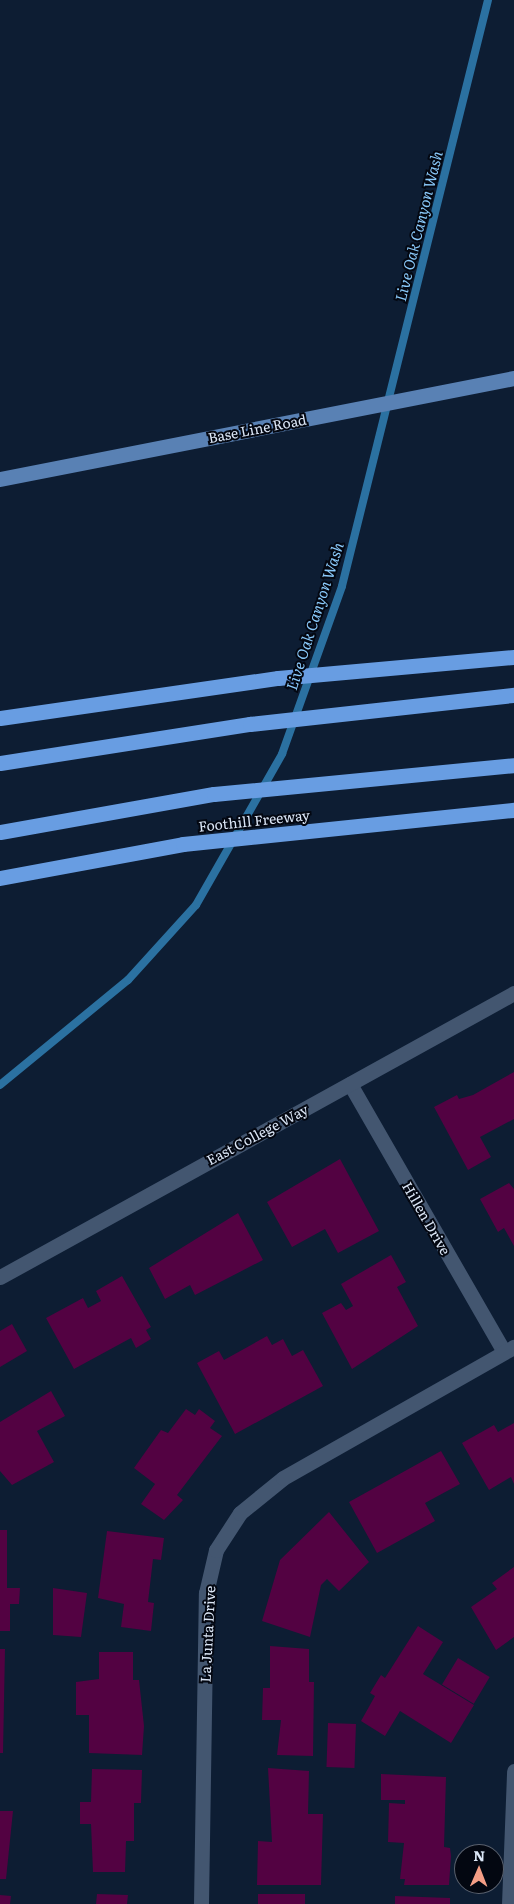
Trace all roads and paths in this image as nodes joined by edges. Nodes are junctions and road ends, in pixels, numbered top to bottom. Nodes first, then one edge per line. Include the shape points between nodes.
1 (513, 378) edge
2 (0, 479) edge
3 (514, 657) edge
4 (514, 696) edge
5 (0, 718) edge
6 (0, 763) edge
7 (514, 765) edge
8 (514, 810) edge
9 (0, 832) edge
10 (0, 878) edge
11 (514, 992) edge
12 (350, 1084) junction
13 (0, 1277) edge
14 (509, 1350) edge
15 (514, 1771) edge
16 (201, 1904) edge
17 (508, 1904) edge

1 - 2 main road, Base Line Road
3 - 5 highway via 278,678
4 - 6 highway via 250,724
7 - 9 highway via 214,794
8 - 10 highway, Foothill Freeway via 183,844
11 - 12 street, East College Way
12 - 13 street, East College Way
12 - 14 street, Hillen Drive
14 - 16 street, La Junta Drive via 282,1478 240,1513 216,1550 206,1593
15 - 17 street

